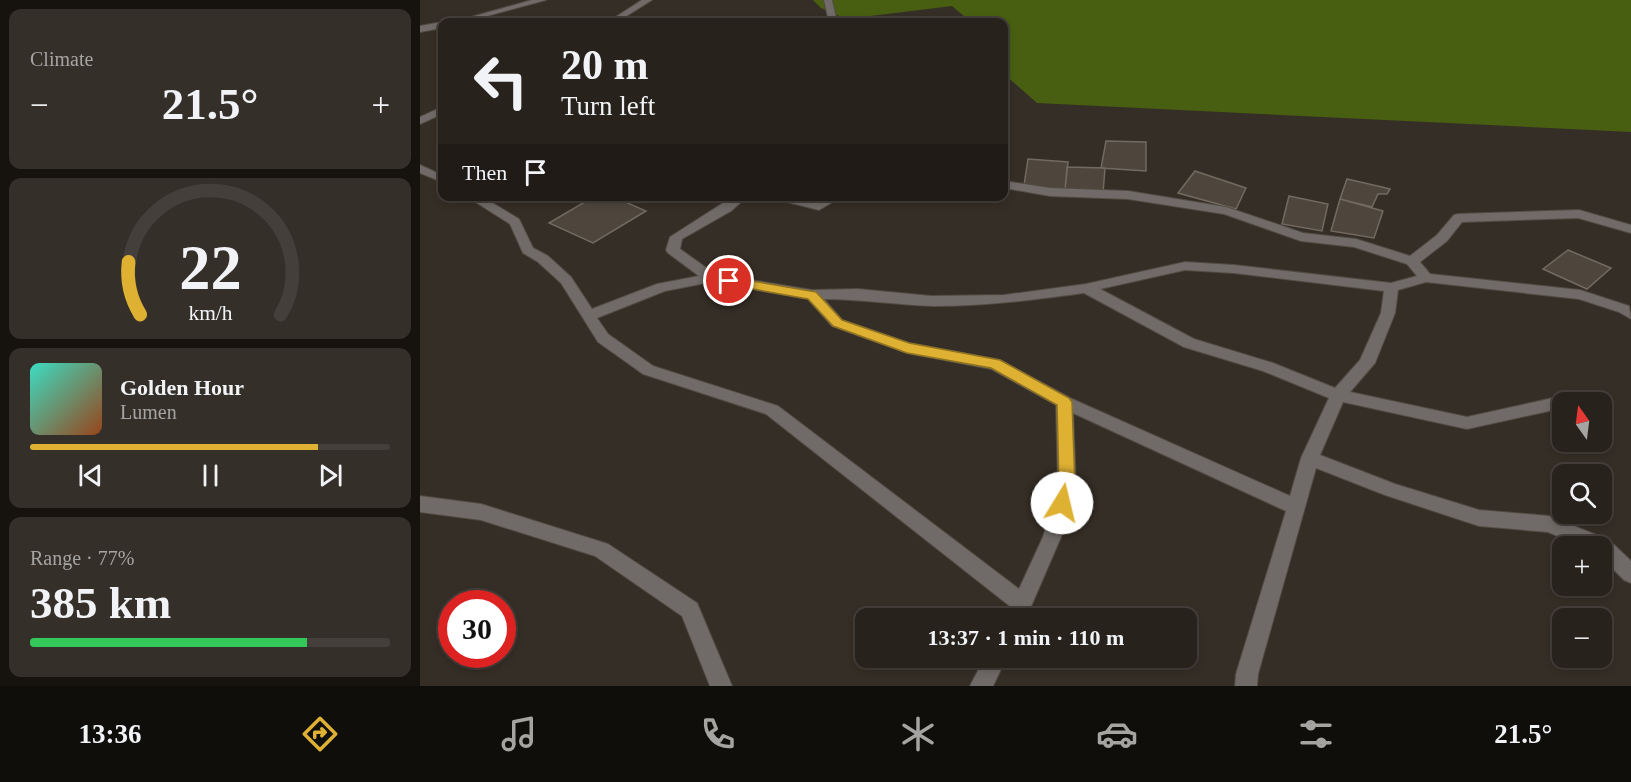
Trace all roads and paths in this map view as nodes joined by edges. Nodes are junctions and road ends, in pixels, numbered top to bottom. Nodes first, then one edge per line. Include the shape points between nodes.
1 (542, 0) edge
2 (648, 0) edge
3 (828, 0) edge
4 (472, 18) edge
5 (619, 18) edge
6 (831, 18) edge
7 (438, 26) edge
8 (420, 29) edge
9 (438, 112) edge
10 (420, 121) edge
11 (420, 168) edge
12 (438, 177) edge
13 (1008, 186) edge
14 (480, 201) edge
15 (737, 201) edge
16 (794, 201) edge
17 (828, 201) edge
18 (1631, 229) edge
19 (1412, 261) junction
20 (1426, 278) junction
21 (711, 279) junction
22 (1391, 287) junction
23 (1086, 288) junction
24 (812, 295) junction
25 (1631, 314) edge
26 (590, 315) junction
27 (1338, 395) junction
28 (1064, 402) junction
29 (1552, 404) edge
30 (1310, 458) junction
31 (420, 504) edge
32 (1296, 507) junction
33 (1578, 536) edge
34 (1612, 556) edge
35 (1631, 574) edge
36 (1015, 608) edge
37 (1020, 608) edge
38 (990, 668) edge
39 (721, 686) edge
40 (981, 686) edge
41 (1246, 686) edge

1 - 4 street
2 - 5 street
3 - 6 street
7 - 8 street
9 - 10 street
11 - 12 street
13 - 19 street via 1050,192 1128,195 1226,211 1301,237 1356,243
14 - 26 street via 515,222 528,250 566,280
15 - 21 street via 676,237 673,250
16 - 17 street via 819,206
18 - 19 street via 1579,214 1458,218 1442,238
19 - 20 street
20 - 22 street
20 - 25 street via 1580,296
21 - 24 street
21 - 26 street via 662,287
22 - 23 street via 1185,266
22 - 27 street via 1388,313 1367,363
23 - 24 street via 1004,300
23 - 27 street via 1189,343 1268,367
24 - 28 street via 837,323 907,348 995,364
26 - 36 street via 603,338 648,370 772,410
27 - 29 street via 1467,423
27 - 30 street
28 - 32 street
28 - 37 street via 1067,486 1052,537
30 - 32 street
30 - 33 street via 1391,490 1479,518 1549,524
31 - 39 street via 481,512 601,550 690,610
32 - 41 street
34 - 35 street
38 - 40 street

